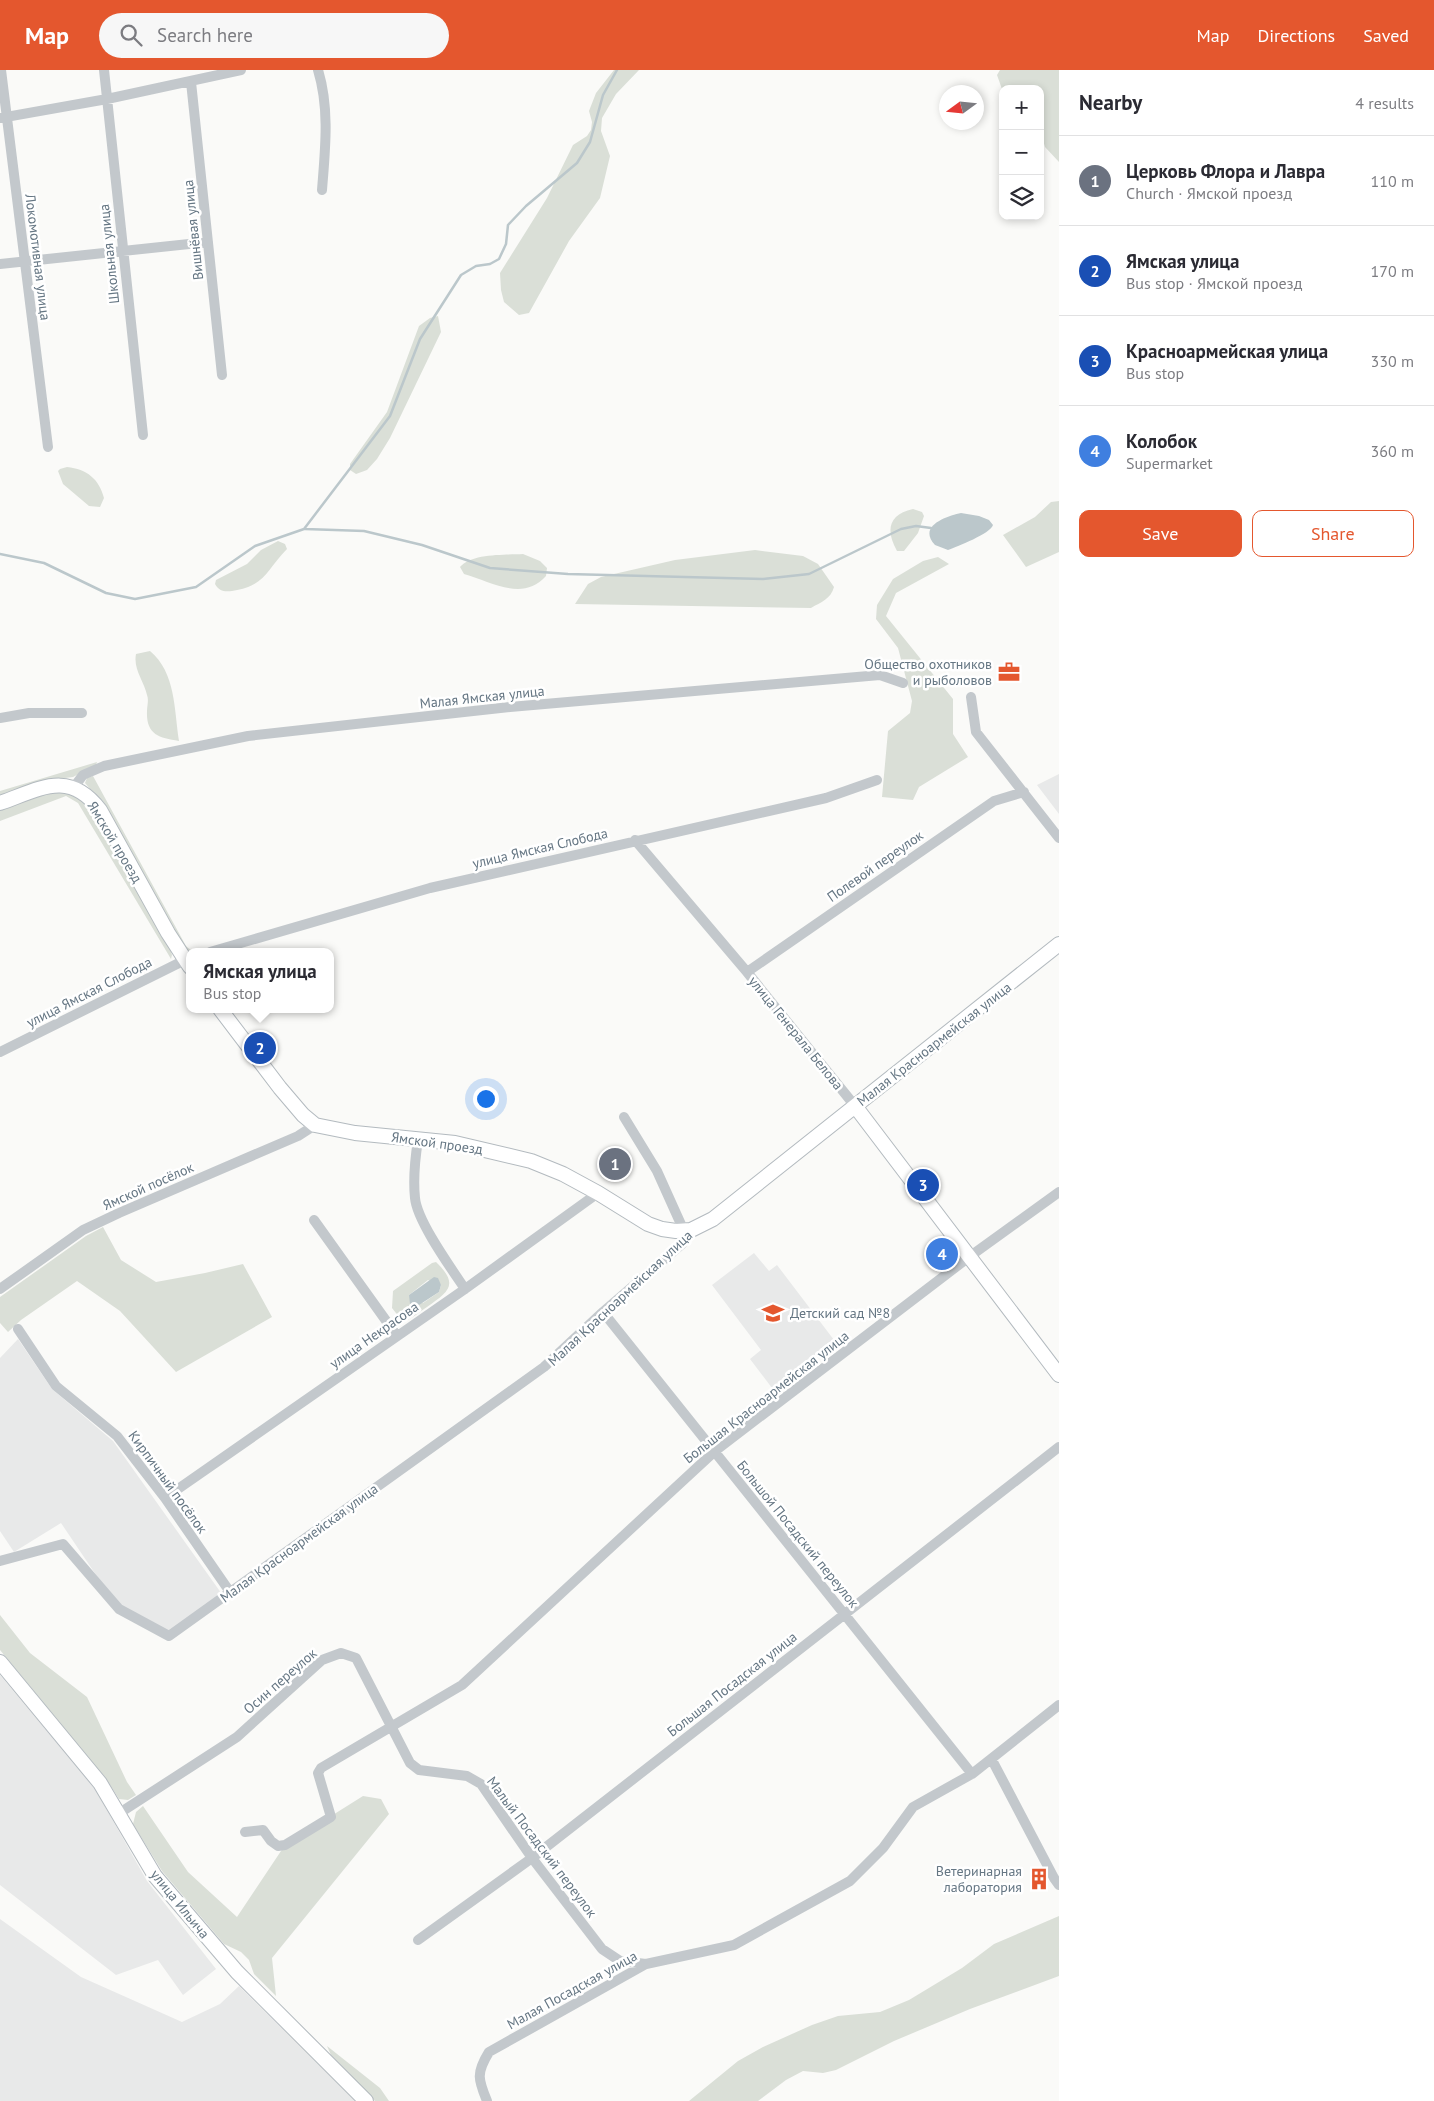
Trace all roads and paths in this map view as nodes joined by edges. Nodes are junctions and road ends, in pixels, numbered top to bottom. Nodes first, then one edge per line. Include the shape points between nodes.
1 (2, 70) edge
2 (104, 70) edge
3 (241, 70) edge
4 (318, 70) edge
5 (190, 82) junction
6 (107, 99) junction
7 (4, 118) edge
8 (322, 190) dead end
9 (208, 242) junction
10 (123, 249) junction
11 (25, 261) junction
12 (0, 264) edge
13 (222, 375) dead end
14 (142, 434) dead end
15 (48, 447) dead end
16 (903, 683) dead end
17 (970, 698) dead end
18 (82, 713) dead end
19 (0, 718) edge
20 (877, 780) dead end
21 (74, 787) junction
22 (1024, 792) junction
23 (0, 803) edge
24 (1059, 838) edge
25 (635, 840) junction
26 (1059, 944) edge
27 (224, 948) edge
28 (186, 958) edge
29 (186, 962) edge
30 (746, 972) junction
31 (223, 1013) edge
32 (0, 1052) edge
33 (855, 1106) junction
34 (624, 1117) dead end
35 (315, 1125) junction
36 (418, 1140) junction
37 (1059, 1192) edge
38 (598, 1193) junction
39 (314, 1220) dead end
40 (687, 1230) junction
41 (968, 1257) junction
42 (0, 1289) edge
43 (465, 1289) junction
44 (603, 1312) junction
45 (18, 1329) dead end
46 (398, 1336) junction
47 (1059, 1375) edge
48 (1059, 1447) edge
49 (714, 1451) junction
50 (165, 1498) junction
51 (0, 1561) edge
52 (230, 1592) junction
53 (844, 1614) junction
54 (0, 1662) edge
55 (1059, 1705) edge
56 (392, 1728) junction
57 (992, 1760) junction
58 (972, 1774) junction
59 (118, 1814) junction
60 (245, 1832) dead end
61 (532, 1858) junction
62 (1059, 1885) edge
63 (418, 1940) dead end
64 (646, 1964) junction
65 (366, 2101) edge
66 (487, 2101) edge

1 - 7 street, Локомотивная улица
2 - 6 street, Школьная улица
3 - 5 street
4 - 8 street via 326,141
5 - 6 street
5 - 9 street, Вишнёвая улица
6 - 7 street
6 - 10 street, Школьная улица
7 - 11 street, Локомотивная улица
9 - 10 street
9 - 13 street, Вишнёвая улица
10 - 11 street
10 - 14 street, Школьная улица
11 - 12 street
11 - 15 street, Локомотивная улица
16 - 21 street, Малая Ямская улица via 880,675 510,707 248,736 104,766 83,775
17 - 22 street via 976,732
18 - 19 street via 29,713
20 - 25 street, улица Ямская Слобода via 826,798
21 - 23 main road via 48,787
21 - 28 main road, Ямской проезд via 86,794 100,810
22 - 24 street
22 - 30 street, Полевой переулок via 994,801
25 - 27 street, улица Ямская Слобода via 430,888
25 - 30 street, улица Генерала Белова
26 - 33 main road, Малая Красноармейская улица
29 - 32 street, улица Ямская Слобода
30 - 33 street, улица Генерала Белова
31 - 35 main road, Ямской проезд via 285,1094
33 - 40 main road, Малая Красноармейская улица via 713,1219
33 - 41 main road, улица Генерала Белова
34 - 40 street via 658,1171
35 - 36 main road, Ямской проезд
35 - 42 street, Ямской посёлок via 298,1136 83,1230
36 - 38 main road, Ямской проезд via 455,1143 531,1161
36 - 43 street via 414,1200 429,1233
37 - 41 street, Большая Красноармейская улица
38 - 40 main road, Ямской проезд via 654,1227 670,1231
38 - 43 street, улица Некрасова
39 - 46 street
40 - 44 street, Малая Красноармейская улица via 682,1244
41 - 47 main road, улица Генерала Белова
41 - 49 street, Большая Красноармейская улица
43 - 46 street, улица Некрасова
44 - 49 street, Большой Посадский переулок
44 - 52 street, Малая Красноармейская улица via 544,1367
45 - 50 street, Кирпичный посёлок via 56,1386 117,1436
46 - 50 street, улица Некрасова
48 - 53 street, Большая Посадская улица
49 - 53 street, Большой Посадский переулок
49 - 56 street, Большая Красноармейская улица via 462,1685
50 - 52 street, Кирпичный посёлок
51 - 52 street, Малая Красноармейская улица via 63,1544 119,1609 169,1636
53 - 58 street, Большой Посадский переулок
53 - 61 street, Большая Посадская улица
54 - 59 main road, улица Ильича via 100,1784
55 - 57 street, Малая Посадская улица
56 - 59 street, Осин переулок via 356,1658 341,1652 322,1660 237,1737
56 - 60 street via 321,1768 318,1773 331,1817 285,1845 278,1846 263,1830
56 - 61 street, Малый Посадский переулок via 410,1763 419,1770 467,1776 480,1784
57 - 58 street, Малая Посадская улица
57 - 62 street
58 - 64 street, Малая Посадская улица via 913,1807 883,1848 850,1881 734,1945
59 - 65 main road, улица Ильича via 155,1876 237,1972
61 - 63 street, Большая Посадская улица
61 - 64 street, Малый Посадский переулок via 602,1950 620,1961
64 - 66 street, Малая Посадская улица via 490,2052 481,2066 478,2080

